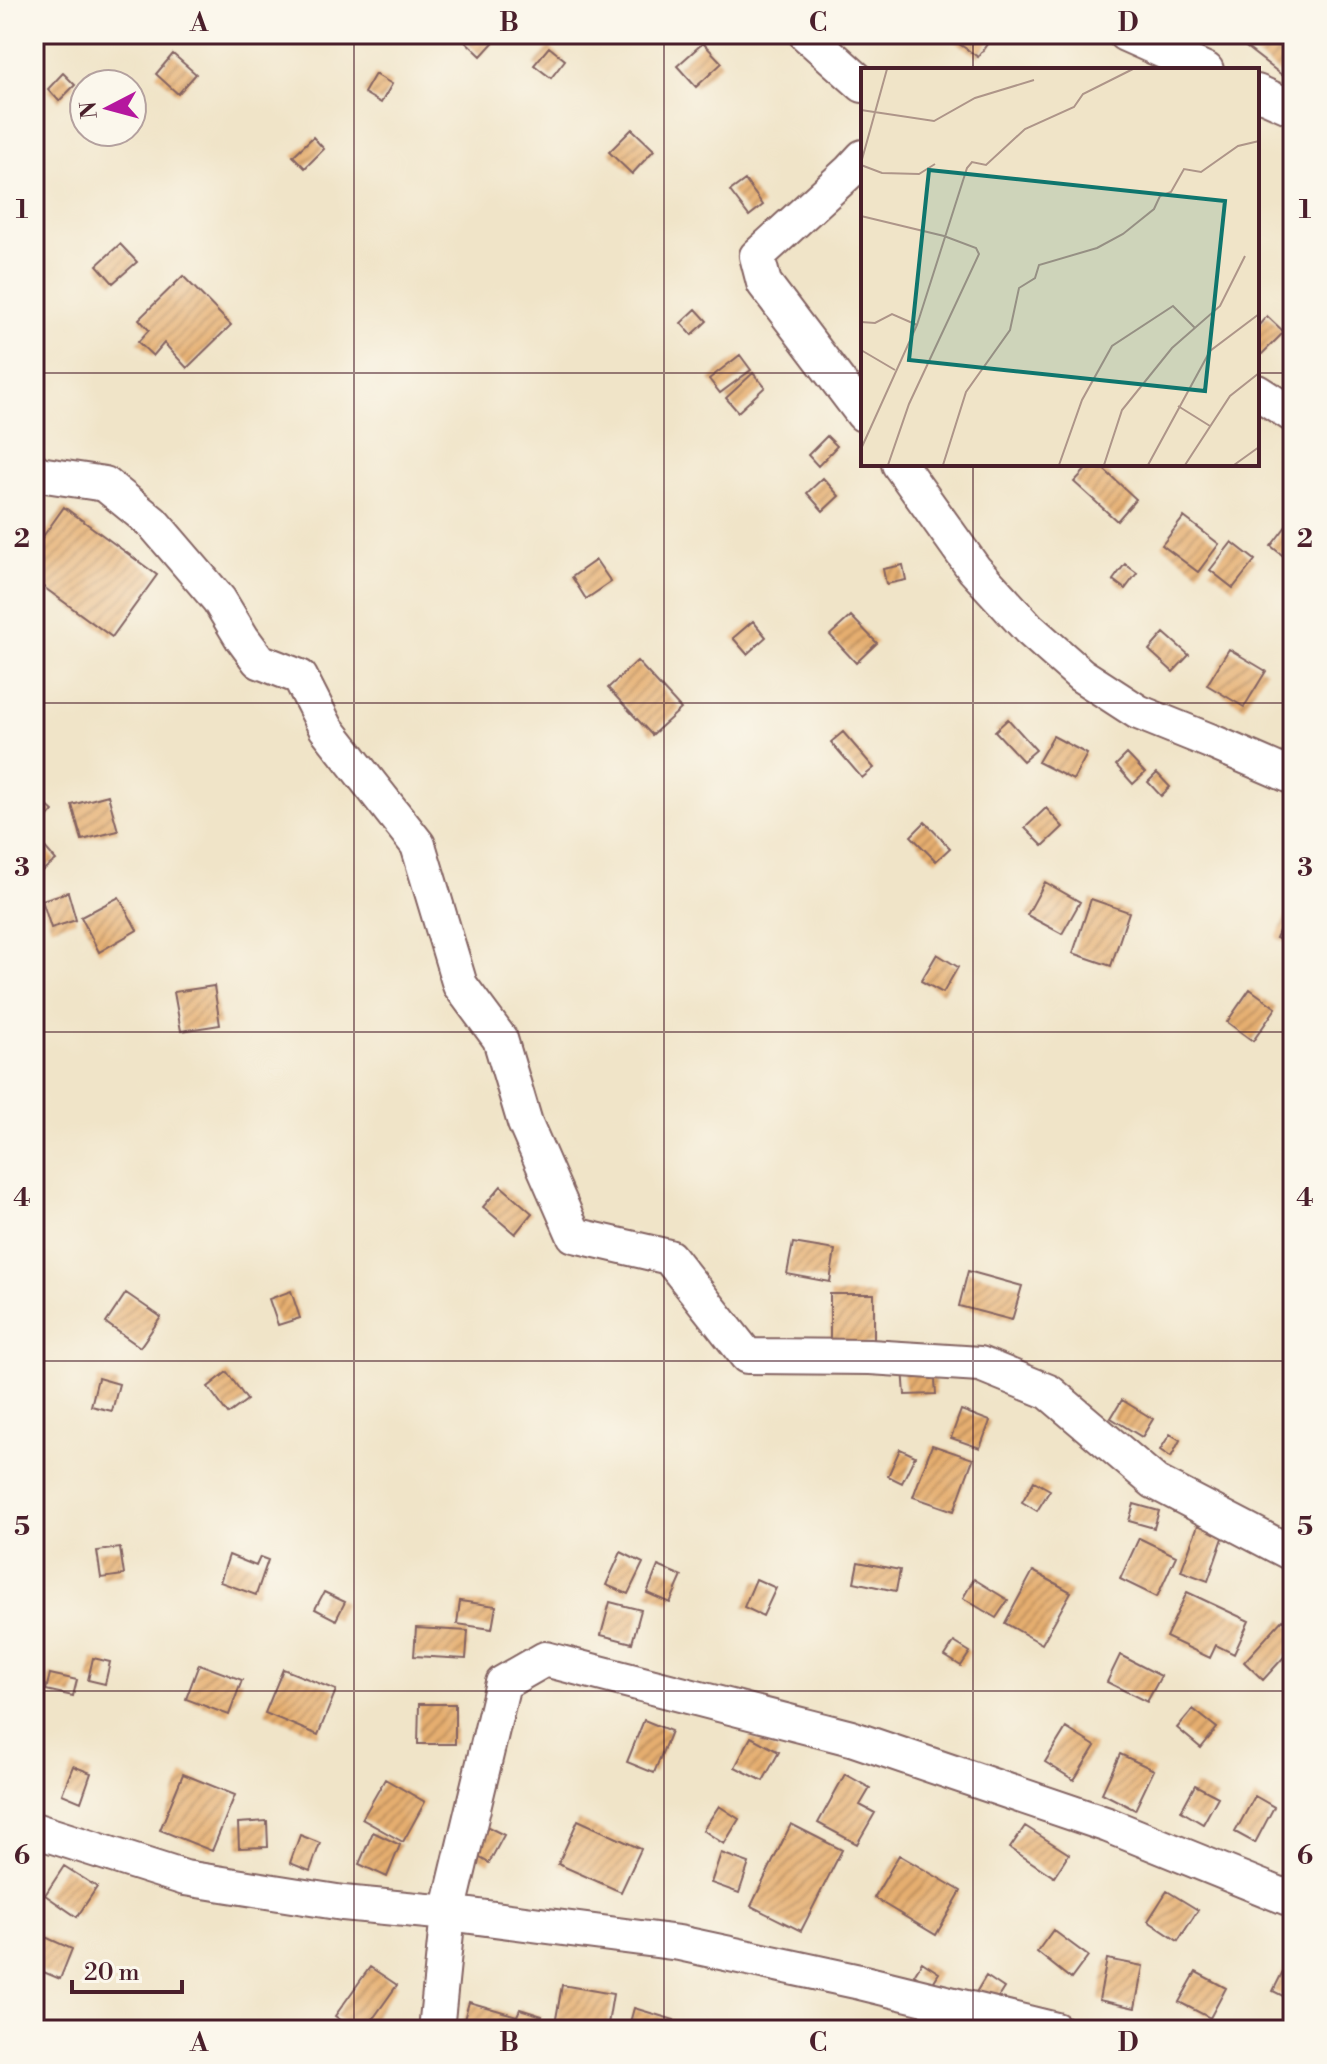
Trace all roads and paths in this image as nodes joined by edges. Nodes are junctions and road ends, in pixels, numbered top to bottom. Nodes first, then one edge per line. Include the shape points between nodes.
1 (806, 34) edge
2 (1125, 34) edge
3 (1202, 68) edge
4 (861, 83) edge
5 (1259, 93) edge
6 (1293, 108) edge
7 (861, 159) edge
8 (1259, 393) edge
9 (861, 411) edge
10 (1293, 415) edge
11 (900, 466) edge
12 (34, 470) edge
13 (1293, 777) edge
14 (1293, 1554) edge
15 (34, 1830) edge
16 (1293, 1900) edge
17 (448, 1913) junction
18 (436, 2030) edge
19 (1056, 2030) edge

1 - 4 street
2 - 3 street
5 - 6 street
7 - 9 street via 757,256 764,283
8 - 10 street
11 - 13 street via 974,569 1081,675 1138,712
12 - 14 street via 105,484 153,523 219,600 259,661 300,677 326,728 418,845 460,985 500,1039 525,1123 574,1235 669,1257 747,1356 980,1364 1049,1392 1155,1482
15 - 17 street via 185,1878
16 - 17 street via 1108,1825 851,1738 545,1659 503,1683
17 - 18 street
17 - 19 street via 679,1943

